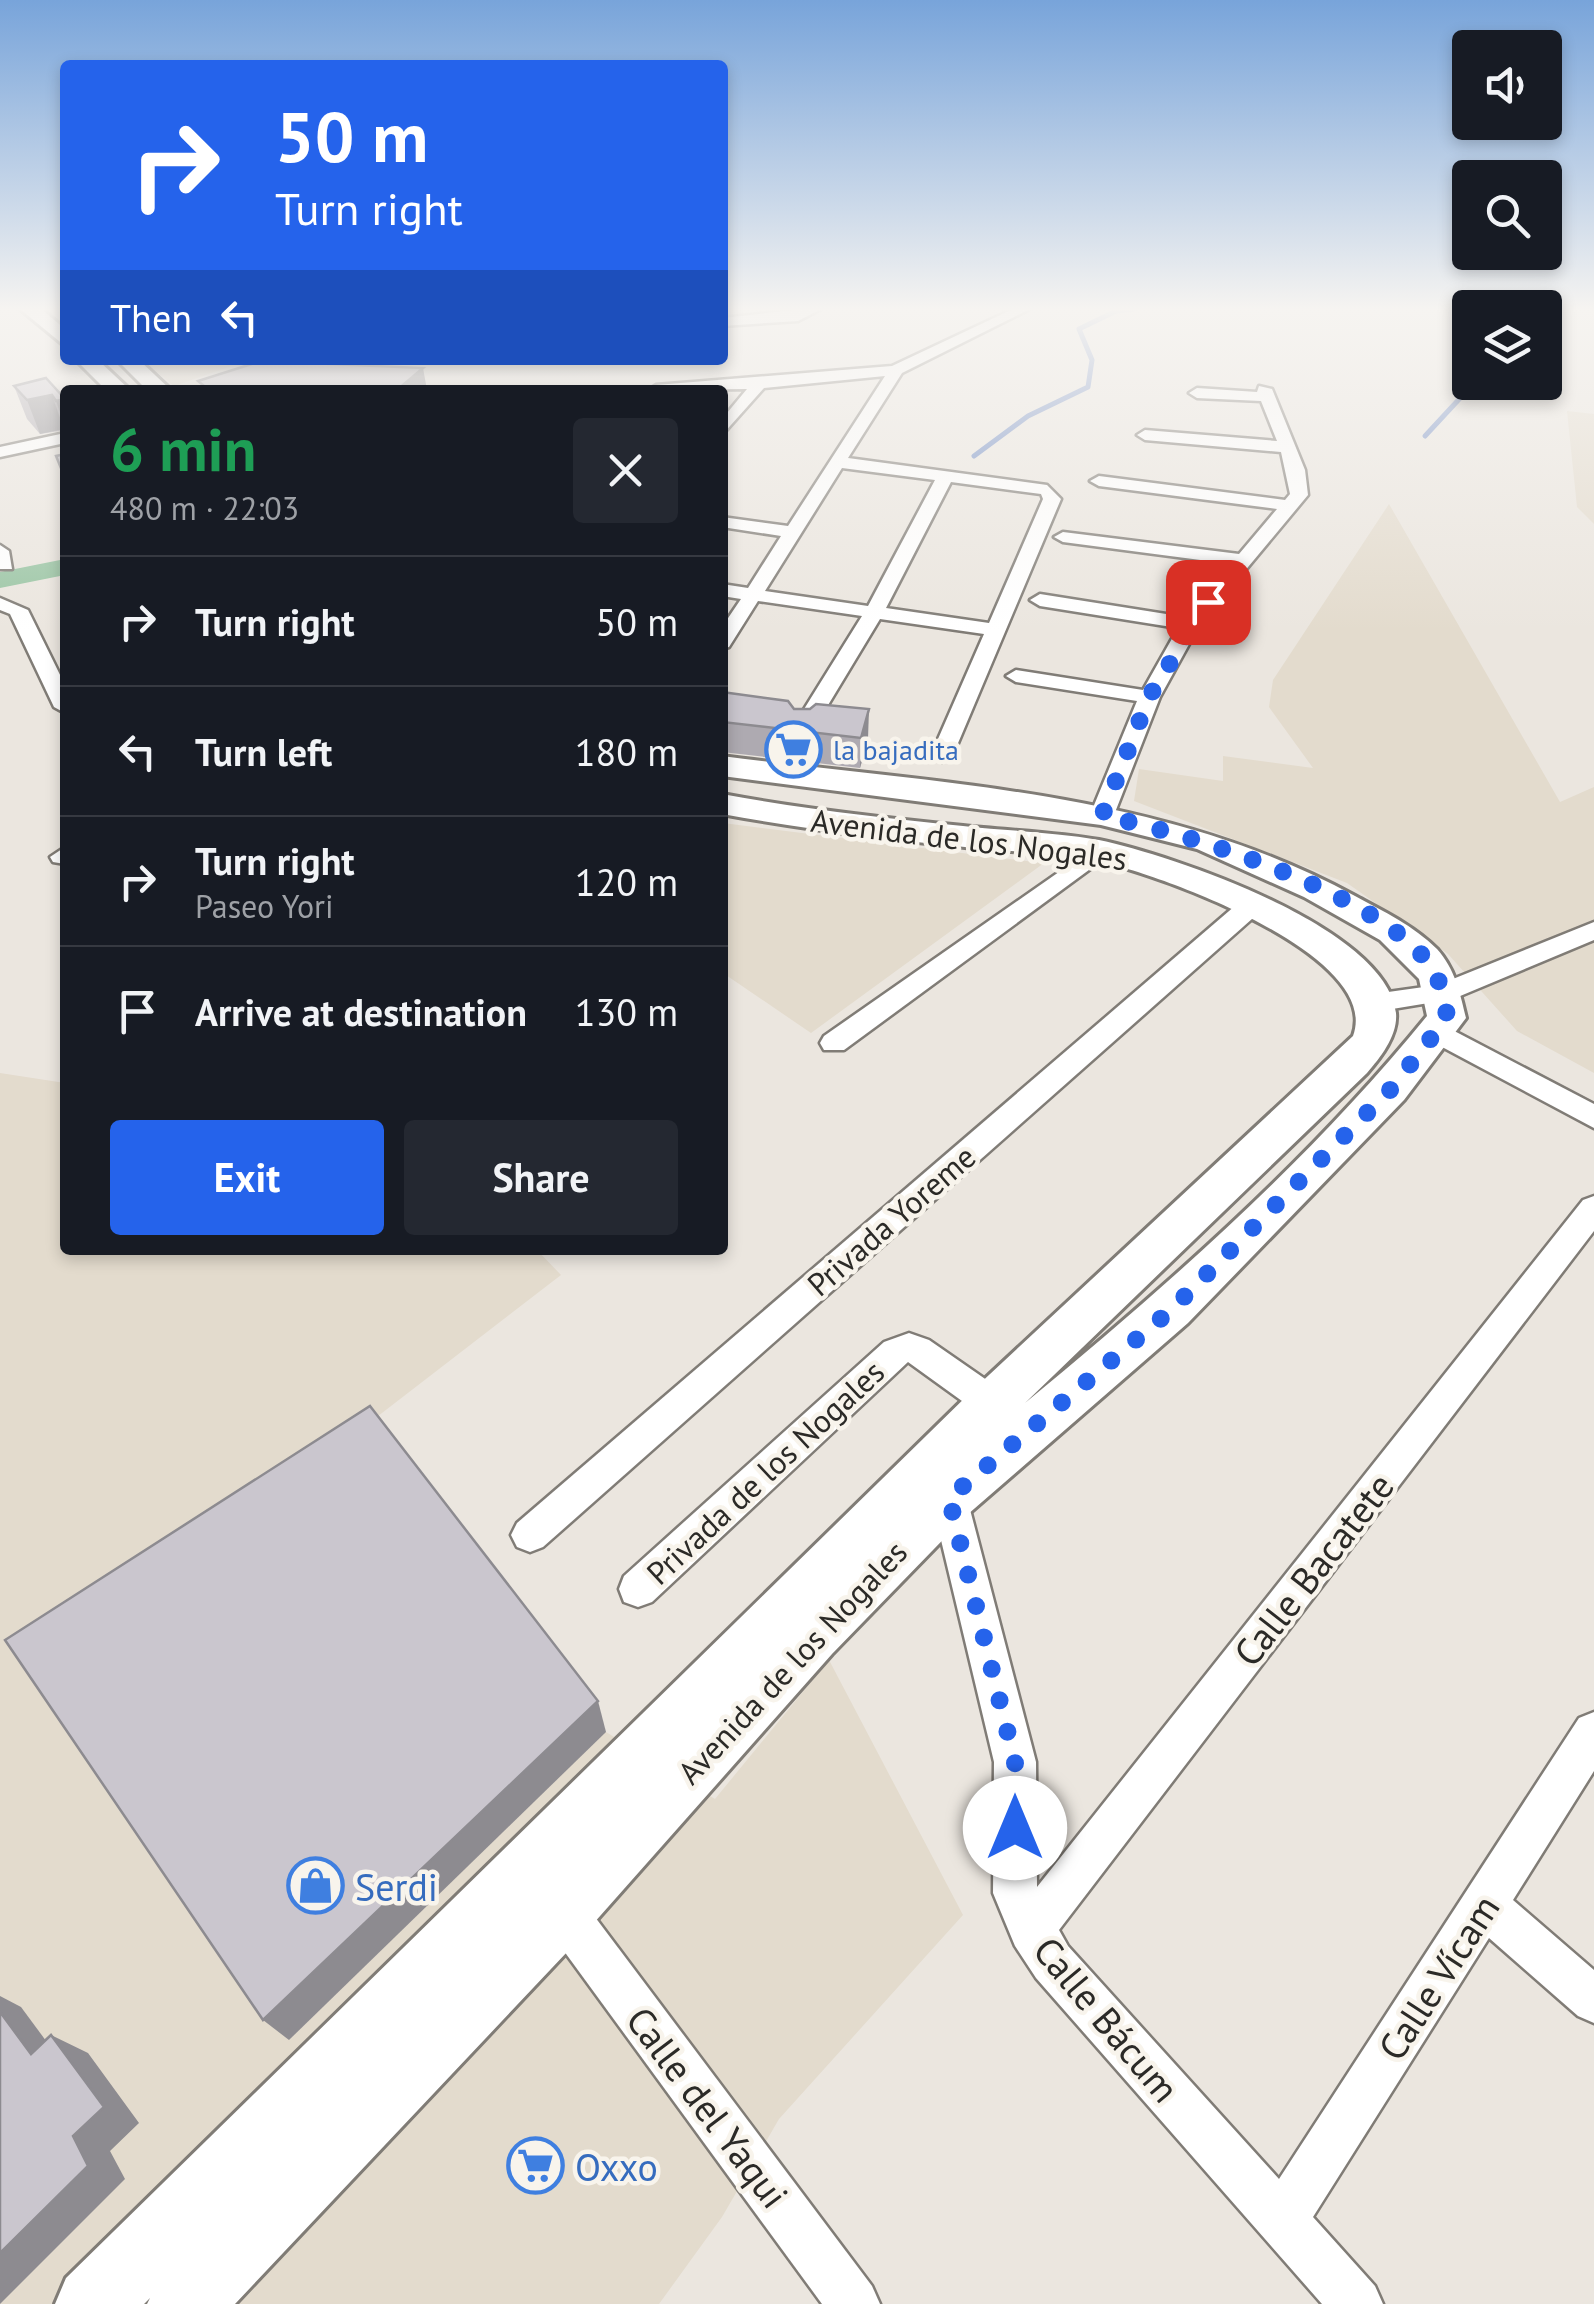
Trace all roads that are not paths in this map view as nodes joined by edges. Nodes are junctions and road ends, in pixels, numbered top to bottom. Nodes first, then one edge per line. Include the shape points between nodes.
1 (866, 417) edge
2 (1274, 417) edge
3 (1146, 434) dead end
4 (60, 439) edge
5 (1286, 446) junction
6 (60, 449) edge
7 (0, 454) edge
8 (836, 462) junction
9 (0, 463) edge
10 (946, 474) junction
11 (1099, 481) dead end
12 (1291, 506) junction
13 (728, 523) edge
14 (792, 532) junction
15 (1063, 537) dead end
16 (1242, 560) junction
17 (728, 591) edge
18 (753, 595) junction
19 (1040, 600) dead end
20 (0, 604) edge
21 (875, 611) junction
22 (1190, 624) junction
23 (995, 630) junction
24 (728, 634) edge
25 (1016, 676) dead end
26 (60, 697) edge
27 (1149, 697) junction
28 (802, 730) edge
29 (942, 755) dead end
30 (728, 767) edge
31 (728, 805) edge
32 (1100, 833) junction
33 (1252, 905) junction
34 (1594, 930) edge
35 (1393, 932) junction
36 (1333, 956) junction
37 (1374, 1003) junction
38 (1441, 1013) junction
39 (834, 1043) dead end
40 (1594, 1117) edge
41 (1594, 1208) edge
42 (992, 1403) junction
43 (949, 1498) junction
44 (530, 1535) dead end
45 (638, 1588) dead end
46 (1594, 1733) edge
47 (527, 1870) junction
48 (1485, 1905) junction
49 (563, 1911) junction
50 (1031, 1930) junction
51 (1594, 2000) edge
52 (1282, 2220) junction
53 (92, 2304) edge
54 (184, 2304) edge
55 (854, 2304) edge
56 (1357, 2304) edge

1 - 8 street
2 - 5 street
3 - 5 street
4 - 7 street
5 - 12 street via 1300,483
6 - 9 street
7 - 9 street
8 - 10 street
8 - 14 street
10 - 21 street
10 - 23 street via 1048,490 1052,499
11 - 12 street
12 - 16 street
13 - 14 street
14 - 18 street
15 - 16 street
16 - 22 street
17 - 18 street
18 - 21 street
18 - 24 street
19 - 22 street
20 - 26 street via 18,610
21 - 23 street
21 - 28 street
22 - 27 street
23 - 29 street
25 - 27 street
27 - 32 street
30 - 32 main road, Avenida de los Nogales
31 - 32 main road, Avenida de los Nogales via 895,830
32 - 33 main road, Avenida de los Nogales
32 - 35 main road, Avenida de los Nogales via 1209,842
32 - 39 street
33 - 36 main road, Avenida de los Nogales
33 - 44 street, Privada Yoreme
34 - 38 street
35 - 36 main road
35 - 38 main road, Avenida de los Nogales via 1425,959
36 - 37 main road, Avenida de los Nogales via 1352,970
37 - 38 street
37 - 42 main road, Avenida de los Nogales via 1376,1029 1353,1063
38 - 40 street
38 - 43 main road, Avenida de los Nogales via 1390,1090 1171,1310
41 - 50 street, Calle Bacatete
42 - 45 street, Privada de los Nogales via 917,1350 902,1348
42 - 47 main road, Avenida de los Nogales
43 - 49 main road, Avenida de los Nogales via 812,1635
43 - 50 street, Calle Bácum via 1015,1762 1015,1893
46 - 48 street, Calle Vícam
47 - 49 street, Calle del Yaqui
47 - 53 main road, Avenida de los Nogales
48 - 51 street
48 - 52 street, Calle Vícam
49 - 54 main road, Avenida de los Nogales
49 - 55 street, Calle del Yaqui
50 - 52 street, Calle Bácum via 1052,1962
52 - 56 street, Calle Bácum

